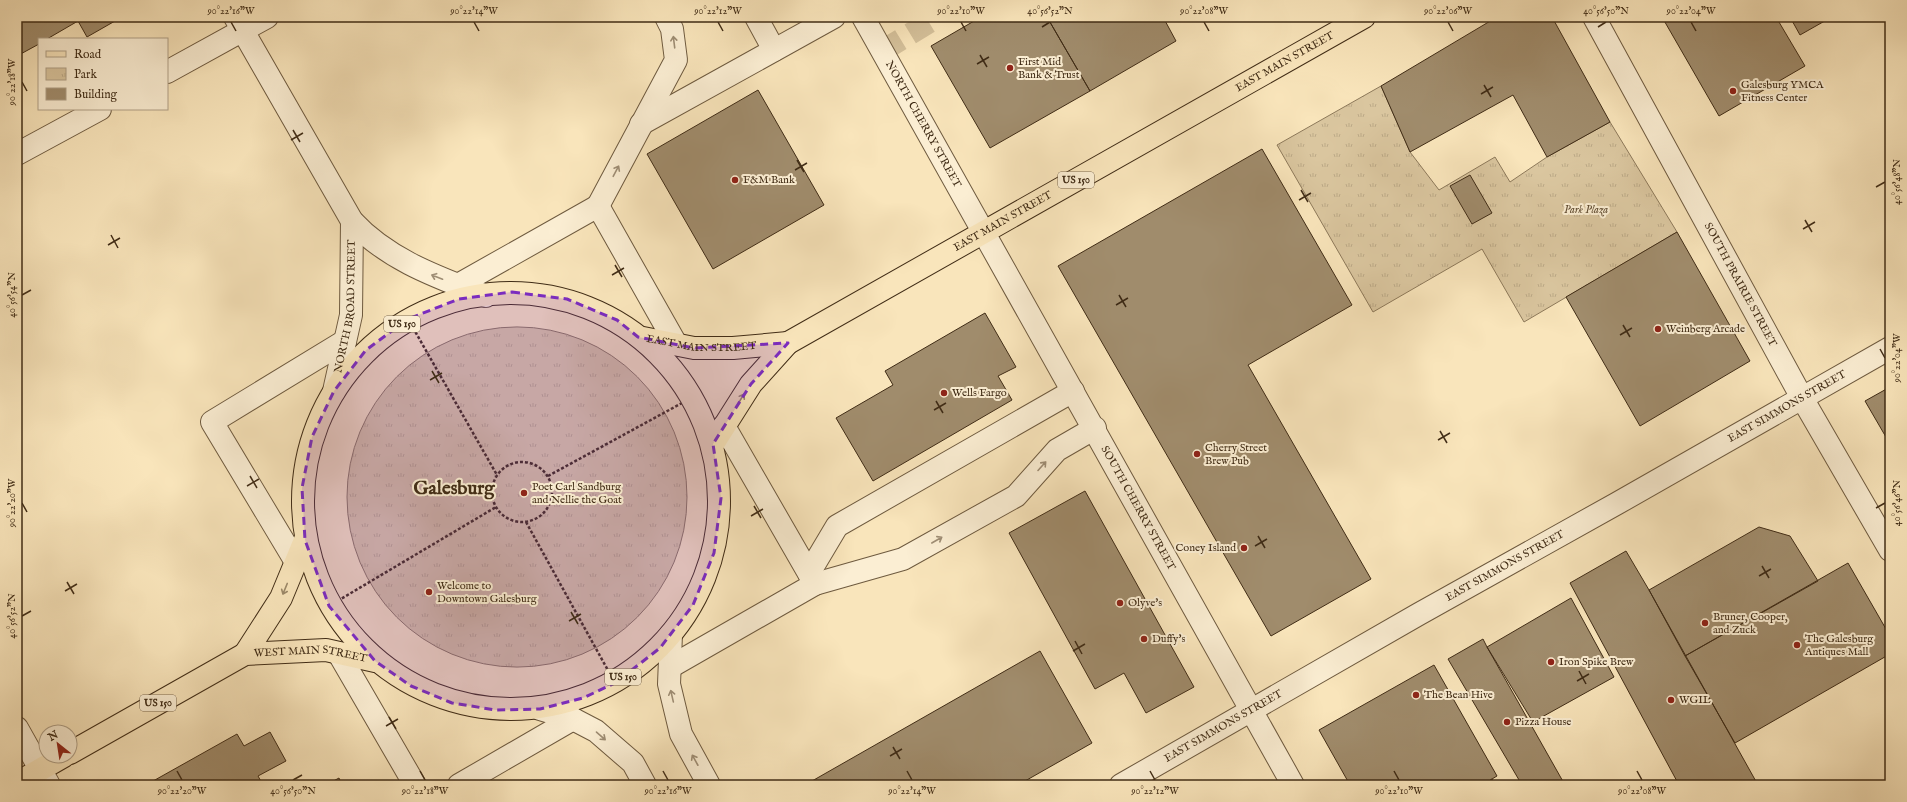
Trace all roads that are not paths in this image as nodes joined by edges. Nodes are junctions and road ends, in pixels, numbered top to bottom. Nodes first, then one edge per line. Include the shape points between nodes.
1 (267, 17) edge
2 (666, 17) edge
3 (756, 17) edge
4 (834, 17) edge
5 (863, 17) edge
6 (1364, 17) edge
7 (1594, 17) edge
8 (239, 24) edge
9 (774, 50) junction
10 (168, 71) edge
11 (98, 110) edge
12 (641, 124) junction
13 (17, 154) edge
14 (598, 206) junction
15 (352, 221) junction
16 (983, 232) junction
17 (458, 285) junction
18 (486, 296) junction
19 (638, 337) junction
20 (345, 341) junction
21 (788, 343) junction
22 (676, 344) junction
23 (1890, 348) edge
24 (334, 390) junction
25 (1073, 391) junction
26 (1802, 398) junction
27 (1095, 428) junction
28 (718, 435) junction
29 (305, 540) junction
30 (1890, 550) edge
31 (296, 562) junction
32 (812, 579) junction
33 (671, 634) junction
34 (245, 654) junction
35 (339, 654) junction
36 (375, 661) junction
37 (670, 667) junction
38 (540, 709) junction
39 (1251, 712) junction
40 (573, 719) junction
41 (17, 728) edge
42 (78, 748) edge
43 (57, 764) edge
44 (45, 777) edge
45 (17, 783) edge
46 (705, 784) edge
47 (415, 785) edge
48 (459, 785) edge
49 (645, 785) edge
50 (1121, 785) edge
51 (1293, 785) edge

1 - 8 street
12 -> 2 street via 676,60 672,29
3 - 9 street
4 - 9 street
5 - 16 street, NORTH CHERRY STREET
6 - 16 main road, EAST MAIN STREET / US 150
7 - 26 street, SOUTH PRAIRIE STREET
8 - 10 street
8 - 15 street, NORTH BROAD STREET
9 - 12 street
11 - 13 street
14 -> 12 street
14 - 17 street
14 - 22 street
17 -> 15 street, NORTH BROAD STREET via 432,276 396,257 364,234
15 - 20 street, NORTH BROAD STREET via 351,315
16 - 21 main road, EAST MAIN STREET / US 150
16 - 25 street, SOUTH CHERRY STREET
17 - 18 street, NORTH BROAD STREET
18 - 19 main road, US 150 via 512,292 567,299 617,320
18 - 24 main road, US 150 via 459,299 408,319 366,350
19 - 22 main road, EAST MAIN STREET / US 150
19 - 28 main road via 660,354
20 - 24 street, NORTH BROAD STREET
20 - 31 street via 212,422
21 - 22 main road, EAST MAIN STREET / US 150 via 733,348 694,348
28 -> 21 main road, EAST MAIN STREET / US 150 via 751,384
23 - 26 street, EAST SIMMONS STREET
24 - 29 main road, US 150 via 312,437 303,481
25 - 27 street, SOUTH CHERRY STREET
25 - 32 street via 837,526
26 - 30 street, SOUTH PRAIRIE STREET
26 - 39 street, EAST SIMMONS STREET
32 -> 27 street via 903,559 1016,496 1056,450
27 - 39 street, SOUTH CHERRY STREET
28 - 32 street
28 - 33 main road, US 150 via 721,498 714,553 693,605
29 - 31 main road, WEST MAIN STREET / US 150
29 - 36 main road via 329,606
31 -> 34 main road, WEST MAIN STREET / US 150 via 281,598
32 - 37 street
33 - 37 street
33 - 38 main road, US 150 via 660,648 615,683 583,698
34 - 35 main road, WEST MAIN STREET / US 150 via 326,650
34 - 42 main road, WEST MAIN STREET / US 150
35 - 36 main road, WEST MAIN STREET / US 150
35 - 47 street
36 - 38 main road, US 150 via 411,686 452,703 496,710
46 -> 37 street via 681,734 669,684
38 - 40 street
39 - 50 street, EAST SIMMONS STREET
39 - 51 street, SOUTH CHERRY STREET
40 - 48 street
40 -> 49 street via 596,731 633,763
41 - 44 street
43 - 44 main road
44 - 45 main road

